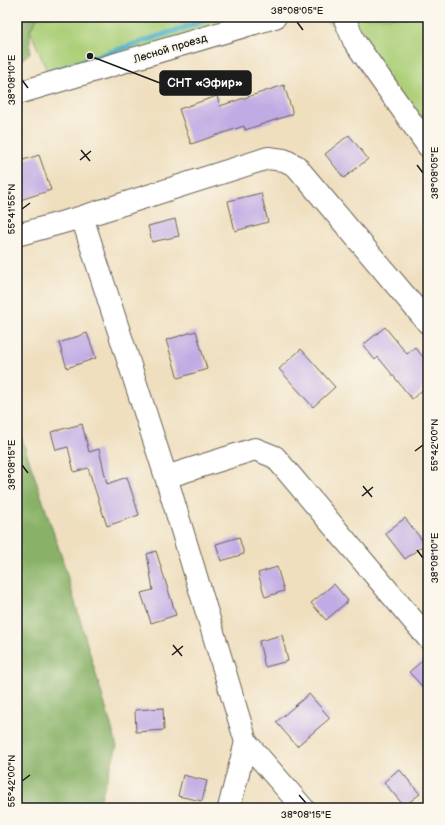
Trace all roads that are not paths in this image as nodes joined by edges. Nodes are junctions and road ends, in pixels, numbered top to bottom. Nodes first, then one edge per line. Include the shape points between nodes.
1 (275, 17) edge
2 (344, 17) edge
3 (18, 93) dead end
4 (428, 146) edge
5 (82, 217) junction
6 (17, 235) edge
7 (428, 323) edge
8 (166, 477) junction
9 (428, 638) edge
10 (246, 742) junction
11 (229, 808) edge
12 (303, 808) edge

1 - 3 street, Лесной проезд
2 - 4 street via 354,41
5 - 6 street
5 - 7 street via 268,158 284,160 296,166
5 - 8 street
8 - 9 street via 255,449 275,457
8 - 10 street
10 - 11 street
10 - 12 street

